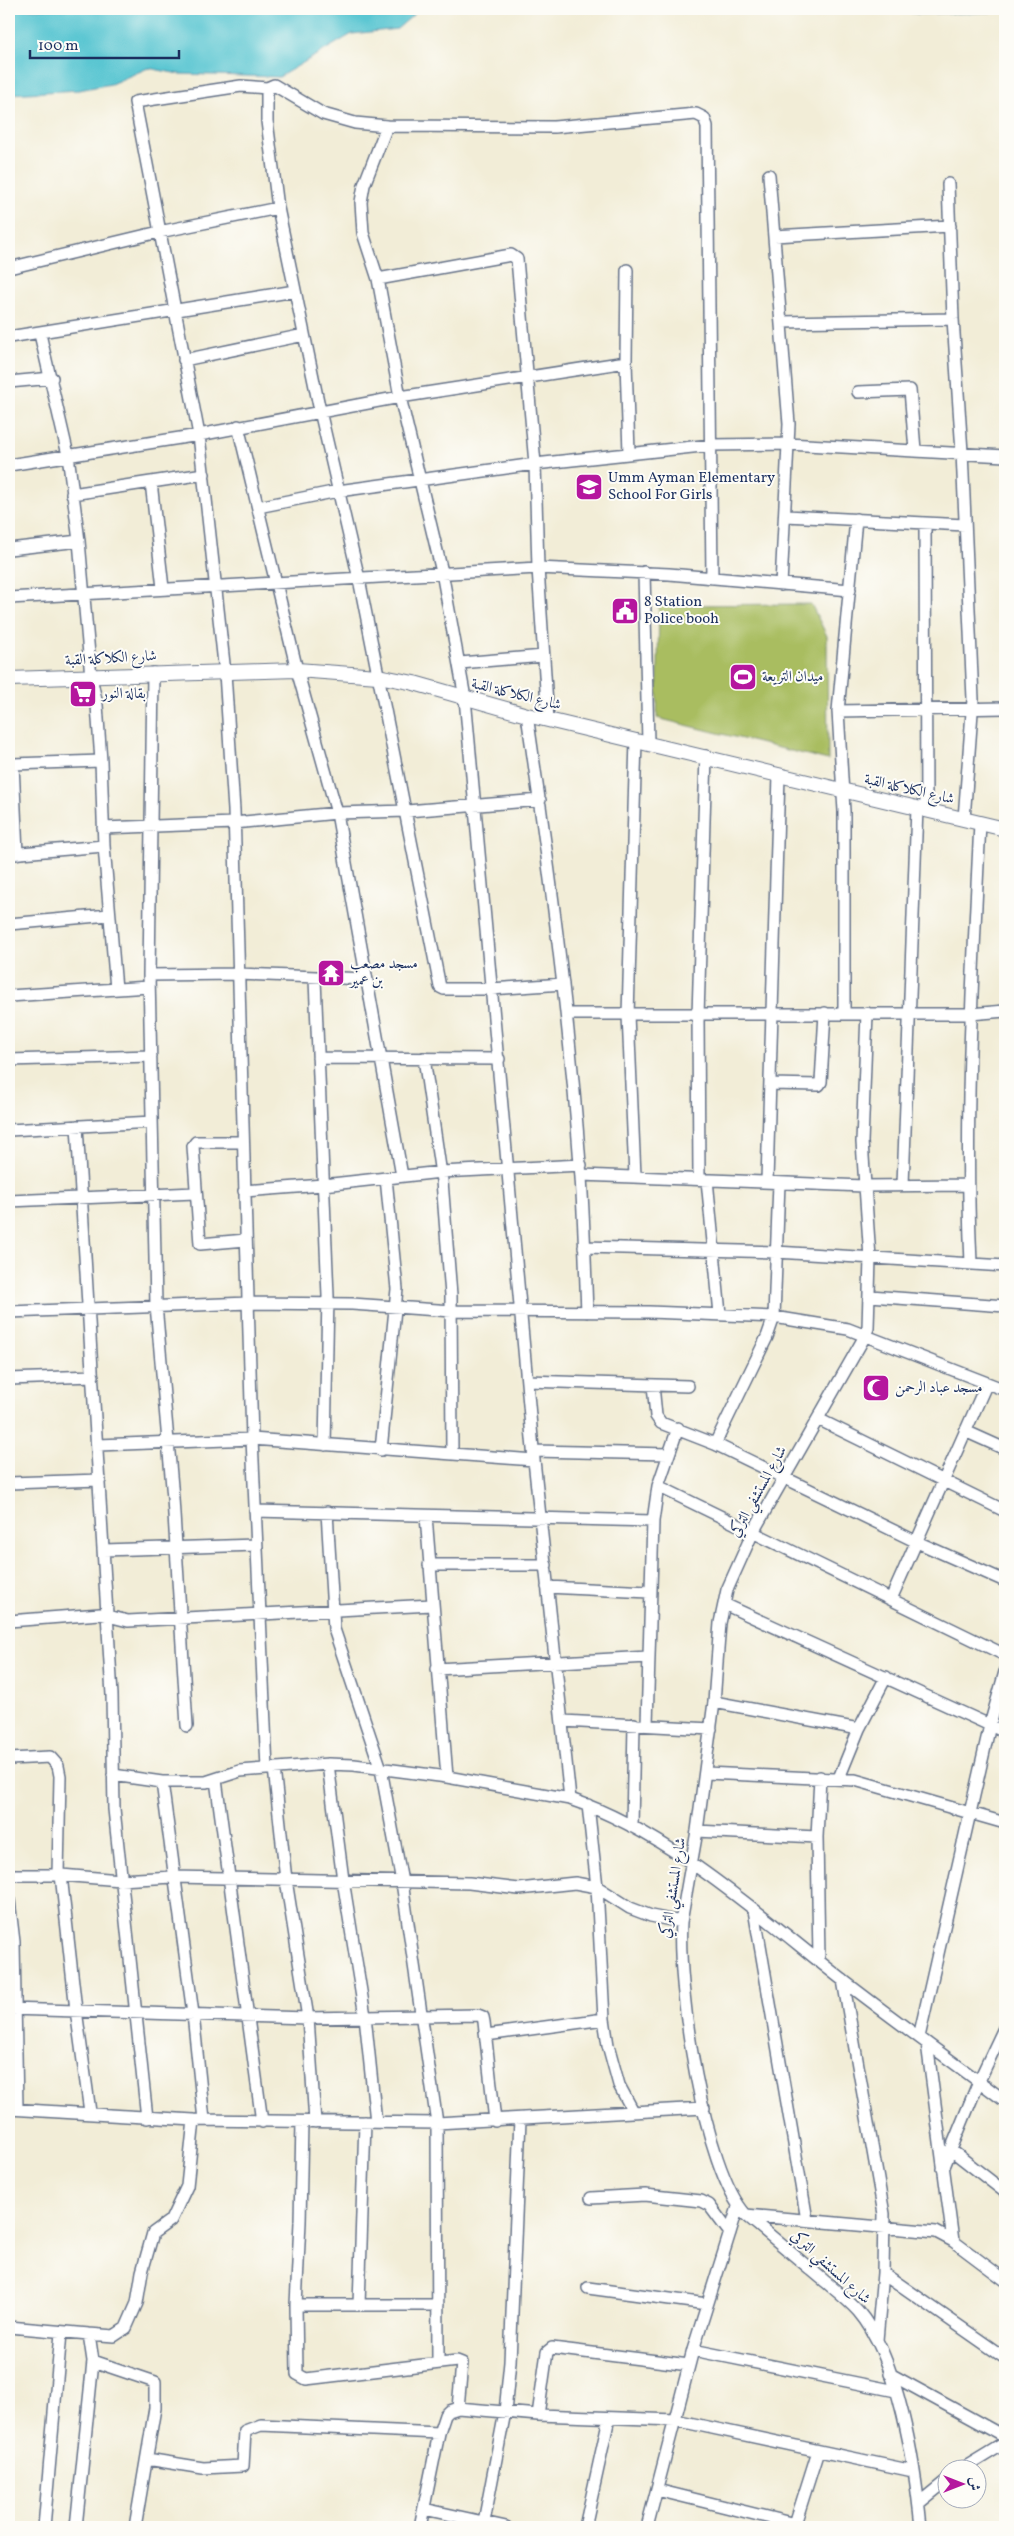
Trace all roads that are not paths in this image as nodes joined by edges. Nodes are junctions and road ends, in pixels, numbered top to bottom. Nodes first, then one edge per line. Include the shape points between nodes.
1 (267, 88) junction
2 (387, 126) junction
3 (770, 175) dead end
4 (948, 184) dead end
5 (278, 208) junction
6 (950, 226) junction
7 (159, 232) junction
8 (774, 236) junction
9 (9, 268) edge
10 (627, 270) dead end
11 (378, 279) junction
12 (295, 291) junction
13 (174, 311) junction
14 (953, 319) junction
15 (781, 322) junction
16 (40, 334) junction
17 (304, 335) junction
18 (9, 338) edge
19 (184, 360) junction
20 (626, 362) junction
21 (529, 377) junction
22 (52, 378) junction
23 (9, 382) edge
24 (858, 392) dead end
25 (400, 397) junction
26 (320, 411) junction
27 (238, 426) junction
28 (198, 435) junction
29 (788, 444) junction
30 (711, 445) junction
31 (915, 450) junction
32 (962, 452) junction
33 (628, 453) junction
34 (68, 455) junction
35 (1005, 456) edge
36 (535, 464) junction
37 (9, 465) edge
38 (204, 474) junction
39 (420, 481) junction
40 (151, 482) junction
41 (338, 491) junction
42 (72, 494) junction
43 (258, 507) junction
44 (786, 516) junction
45 (856, 519) junction
46 (925, 524) junction
47 (965, 525) junction
48 (79, 541) junction
49 (9, 549) edge
50 (538, 568) junction
51 (442, 572) junction
52 (644, 572) junction
53 (358, 578) junction
54 (712, 578) junction
55 (276, 584) junction
56 (780, 585) junction
57 (163, 588) junction
58 (217, 588) junction
59 (850, 590) junction
60 (84, 594) junction
61 (9, 598) edge
62 (544, 656) junction
63 (460, 664) junction
64 (297, 670) junction
65 (225, 672) junction
66 (153, 673) junction
67 (378, 676) junction
68 (90, 677) junction
69 (9, 679) edge
70 (465, 698) junction
71 (973, 708) junction
72 (1005, 708) edge
73 (927, 710) junction
74 (838, 711) junction
75 (527, 715) junction
76 (548, 720) junction
77 (642, 742) junction
78 (706, 756) junction
79 (101, 761) junction
80 (779, 775) junction
81 (843, 791) junction
82 (540, 800) junction
83 (474, 806) junction
84 (921, 809) junction
85 (407, 812) junction
86 (337, 813) junction
87 (964, 819) junction
88 (234, 823) junction
89 (980, 823) junction
90 (150, 826) junction
91 (103, 828) junction
92 (1005, 829) edge
93 (104, 846) junction
94 (13, 854) edge
95 (109, 915) junction
96 (9, 924) edge
97 (238, 974) junction
98 (315, 978) junction
99 (366, 980) junction
100 (149, 981) junction
101 (563, 984) junction
102 (116, 989) junction
103 (491, 989) junction
104 (9, 996) edge
105 (1005, 1011) edge
106 (772, 1013) junction
107 (825, 1013) junction
108 (844, 1013) junction
109 (867, 1013) junction
110 (567, 1014) junction
111 (910, 1014) junction
112 (970, 1014) junction
113 (628, 1015) junction
114 (698, 1015) junction
115 (151, 1056) junction
116 (380, 1057) junction
117 (318, 1058) junction
118 (424, 1058) junction
119 (499, 1059) junction
120 (9, 1060) edge
121 (770, 1084) junction
122 (152, 1122) junction
123 (77, 1126) junction
124 (9, 1130) edge
125 (243, 1142) junction
126 (509, 1169) junction
127 (581, 1170) junction
128 (441, 1172) junction
129 (402, 1176) junction
130 (635, 1176) junction
131 (386, 1178) junction
132 (703, 1180) junction
133 (773, 1182) junction
134 (323, 1185) junction
135 (903, 1185) junction
136 (968, 1185) junction
137 (864, 1186) junction
138 (244, 1191) junction
139 (195, 1193) junction
140 (152, 1194) junction
141 (82, 1197) junction
142 (9, 1201) edge
143 (246, 1240) junction
144 (584, 1247) junction
145 (714, 1250) junction
146 (776, 1252) junction
147 (870, 1258) junction
148 (971, 1263) junction
149 (1005, 1266) edge
150 (870, 1296) junction
151 (249, 1303) junction
152 (156, 1305) junction
153 (328, 1305) junction
154 (1005, 1306) edge
155 (89, 1308) junction
156 (395, 1308) junction
157 (452, 1311) junction
158 (9, 1312) edge
159 (520, 1312) junction
160 (587, 1312) junction
161 (720, 1314) junction
162 (774, 1317) junction
163 (865, 1336) junction
164 (93, 1376) junction
165 (9, 1379) edge
166 (527, 1381) junction
167 (653, 1385) junction
168 (986, 1385) junction
169 (688, 1386) dead end
170 (1005, 1390) edge
171 (818, 1419) junction
172 (678, 1428) junction
173 (965, 1431) junction
174 (252, 1439) junction
175 (169, 1443) junction
176 (715, 1444) junction
177 (98, 1445) junction
178 (325, 1445) junction
179 (1005, 1449) edge
180 (381, 1450) junction
181 (452, 1454) junction
182 (668, 1454) junction
183 (534, 1455) junction
184 (783, 1477) junction
185 (100, 1480) junction
186 (943, 1481) junction
187 (9, 1483) edge
188 (658, 1486) junction
189 (255, 1511) junction
190 (1005, 1511) edge
191 (327, 1512) junction
192 (426, 1516) junction
193 (542, 1519) junction
194 (653, 1521) junction
195 (752, 1532) junction
196 (917, 1542) junction
197 (256, 1545) junction
198 (177, 1548) junction
199 (104, 1550) junction
200 (429, 1565) junction
201 (546, 1565) junction
202 (1005, 1581) edge
203 (548, 1587) junction
204 (649, 1592) junction
205 (891, 1600) junction
206 (724, 1604) junction
207 (432, 1605) junction
208 (331, 1610) junction
209 (108, 1614) junction
210 (260, 1614) junction
211 (179, 1618) junction
212 (9, 1621) edge
213 (1005, 1654) edge
214 (648, 1657) junction
215 (556, 1661) junction
216 (436, 1669) junction
217 (1005, 1672) edge
218 (886, 1677) junction
219 (714, 1702) junction
220 (563, 1721) junction
221 (634, 1724) junction
222 (647, 1724) junction
223 (990, 1725) junction
224 (187, 1726) dead end
225 (711, 1729) junction
226 (859, 1729) junction
227 (1005, 1732) edge
228 (9, 1758) edge
229 (328, 1764) junction
230 (270, 1769) junction
231 (382, 1769) junction
232 (706, 1773) junction
233 (113, 1776) junction
234 (447, 1777) junction
235 (820, 1777) junction
236 (839, 1778) junction
237 (216, 1780) junction
238 (162, 1782) junction
239 (570, 1799) junction
240 (588, 1805) junction
241 (970, 1813) junction
242 (1005, 1823) edge
243 (632, 1827) junction
244 (698, 1831) junction
245 (817, 1837) junction
246 (692, 1865) junction
247 (9, 1875) edge
248 (60, 1875) junction
249 (174, 1878) junction
250 (230, 1878) junction
251 (120, 1880) junction
252 (286, 1880) junction
253 (343, 1880) junction
254 (402, 1882) junction
255 (597, 1886) junction
256 (9, 1900) edge
257 (754, 1910) junction
258 (681, 1922) junction
259 (819, 1960) junction
260 (843, 1980) junction
261 (12, 2009) edge
262 (76, 2010) junction
263 (134, 2011) junction
264 (193, 2014) junction
265 (249, 2016) junction
266 (365, 2016) junction
267 (421, 2016) junction
268 (308, 2018) junction
269 (604, 2019) junction
270 (1005, 2026) edge
271 (486, 2035) junction
272 (923, 2040) junction
273 (979, 2081) junction
274 (1005, 2101) edge
275 (704, 2108) junction
276 (13, 2109) edge
277 (633, 2111) junction
278 (90, 2112) junction
279 (147, 2118) junction
280 (199, 2120) junction
281 (520, 2120) junction
282 (495, 2121) junction
283 (262, 2122) junction
284 (302, 2122) junction
285 (315, 2122) junction
286 (370, 2122) junction
287 (437, 2123) junction
288 (952, 2150) junction
289 (943, 2170) junction
290 (1005, 2192) edge
291 (591, 2198) dead end
292 (742, 2211) junction
293 (807, 2220) junction
294 (884, 2227) junction
295 (730, 2233) junction
296 (953, 2241) junction
297 (883, 2273) junction
298 (1005, 2280) edge
299 (588, 2288) dead end
300 (707, 2304) junction
301 (296, 2305) junction
302 (359, 2305) junction
303 (438, 2305) junction
304 (9, 2326) edge
305 (61, 2333) junction
306 (89, 2334) junction
307 (878, 2340) junction
308 (693, 2350) junction
309 (1005, 2358) edge
310 (93, 2361) junction
311 (438, 2363) junction
312 (689, 2365) junction
313 (890, 2374) junction
314 (896, 2391) junction
315 (458, 2408) junction
316 (505, 2412) junction
317 (538, 2415) junction
318 (609, 2418) junction
319 (674, 2420) junction
320 (439, 2433) junction
321 (1005, 2437) edge
322 (1005, 2443) edge
323 (818, 2451) junction
324 (980, 2458) edge
325 (147, 2459) junction
326 (913, 2471) junction
327 (936, 2489) edge
328 (657, 2490) junction
329 (919, 2503) junction
330 (424, 2509) junction
331 (483, 2525) edge
332 (794, 2526) edge
333 (44, 2527) edge
334 (76, 2527) edge
335 (135, 2527) edge
336 (420, 2527) edge
337 (506, 2527) edge
338 (585, 2527) edge
339 (647, 2527) edge
340 (921, 2527) edge

1 - 2 street via 274,85 330,116 355,123
1 - 5 street via 267,121
1 - 7 street via 241,86 135,102
2 - 11 street via 368,172 361,202 363,233
2 - 30 street via 554,127 696,114 704,118 707,126
3 - 8 street
4 - 6 street
5 - 7 street
5 - 12 street
6 - 8 street
6 - 14 street
7 - 9 street
7 - 13 street
8 - 15 street
10 - 20 street
11 - 21 street via 513,255 517,259
11 - 25 street
12 - 13 street
12 - 17 street
13 - 16 street
13 - 19 street
14 - 15 street
14 - 32 street
15 - 29 street
16 - 18 street
16 - 22 street
17 - 19 street
17 - 26 street
19 - 28 street
20 - 21 street
20 - 33 street
21 - 25 street
21 - 36 street
22 - 23 street
22 - 34 street
24 - 31 street via 910,390
25 - 26 street
25 - 39 street
26 - 27 street
26 - 41 street
27 - 28 street
27 - 43 street
28 - 34 street
28 - 38 street
29 - 30 street
29 - 31 street
29 - 44 street
30 - 33 street
30 - 54 street
31 - 32 street
32 - 35 street
32 - 47 street
33 - 36 street
34 - 37 street
34 - 42 street
36 - 39 street
36 - 50 street
38 - 40 street
38 - 58 street
39 - 41 street
39 - 51 street
40 - 42 street
40 - 57 street
41 - 43 street
41 - 53 street
42 - 48 street
43 - 55 street
44 - 45 street
44 - 56 street
45 - 46 street
45 - 59 street
46 - 47 street
46 - 73 street
47 - 71 street
48 - 49 street
48 - 60 street
50 - 51 street
50 - 52 street
50 - 62 street
51 - 53 street
51 - 63 street
52 - 54 street
52 - 77 street
53 - 55 street
53 - 67 street
54 - 56 street
55 - 58 street
55 - 64 street
56 - 59 street
57 - 58 street
57 - 60 street
58 - 65 street
59 - 74 street
60 - 61 street
60 - 68 street
62 - 63 street
62 - 76 street
63 - 70 street
64 - 65 street, شارع الكلاكلة القبة
64 - 67 street, شارع الكلاكلة القبة
64 - 86 street
65 - 66 street, شارع الكلاكلة القبة
65 - 88 street
66 - 68 street, شارع الكلاكلة القبة
66 - 90 street
67 - 70 street, شارع الكلاكلة القبة
67 - 85 street
68 - 69 street, شارع الكلاكلة القبة
68 - 79 street via 97,705
70 - 75 street, شارع الكلاكلة القبة
70 - 83 street
71 - 72 street
71 - 73 street
71 - 87 street
73 - 74 street
73 - 84 street
74 - 81 street
75 - 76 street, شارع الكلاكلة القبة
75 - 82 street
76 - 77 street, شارع الكلاكلة القبة
77 - 78 street, شارع الكلاكلة القبة
77 - 113 street
78 - 80 street, شارع الكلاكلة القبة
78 - 114 street
79 - 91 street
79 - 94 street via 13,764
80 - 81 street, شارع الكلاكلة القبة
80 - 106 street
81 - 84 street, شارع الكلاكلة القبة
81 - 108 street
82 - 83 street
82 - 101 street
83 - 85 street
83 - 103 street
84 - 87 street, شارع الكلاكلة القبة
84 - 111 street
85 - 86 street
85 - 103 street via 440,987
86 - 88 street
86 - 99 street
87 - 89 street, شارع الكلاكلة القبة
88 - 90 street
88 - 97 street
89 - 92 street, شارع الكلاكلة القبة
89 - 112 street
90 - 91 street
90 - 100 street
91 - 93 street
93 - 94 street
93 - 95 street
95 - 96 street
95 - 102 street
97 - 98 street
97 - 100 street
97 - 125 street
98 - 99 street
98 - 117 street
99 - 116 street
100 - 102 street
100 - 115 street
101 - 103 street
101 - 110 street
102 - 104 street
103 - 119 street
105 - 112 street
106 - 107 street
106 - 114 street
106 - 121 street
107 - 108 street
107 - 121 street via 821,1082
108 - 109 street
109 - 111 street
109 - 137 street, شارع المستشفي التركي via 862,1142
110 - 113 street
110 - 127 street
111 - 112 street
111 - 135 street
112 - 136 street
113 - 114 street
113 - 130 street
114 - 132 street
115 - 120 street
115 - 122 street
116 - 117 street
116 - 118 street
116 - 129 street
117 - 134 street
118 - 119 street
118 - 128 street
119 - 126 street
121 - 133 street
122 - 123 street
122 - 140 street
123 - 124 street
123 - 141 street
125 - 138 street
125 - 139 street via 193,1144
126 - 127 street
126 - 128 street
126 - 159 street
127 - 130 street
127 - 144 street
128 - 129 street
128 - 157 street
129 - 131 street
130 - 132 street
131 - 134 street
131 - 156 street via 397,1280
132 - 133 street
132 - 145 street
133 - 137 street
133 - 146 street
134 - 138 street
134 - 153 street
135 - 136 street
135 - 137 street
136 - 148 street
137 - 147 street, شارع المستشفي التركي
138 - 143 street
139 - 140 street
139 - 143 street via 200,1244
140 - 141 street
140 - 152 street
141 - 142 street
141 - 155 street
143 - 151 street
144 - 145 street
144 - 160 street
145 - 146 street
145 - 161 street
146 - 147 street
146 - 162 street
147 - 148 street
147 - 150 street, شارع المستشفي التركي
148 - 149 street
150 - 154 street
150 - 163 street, شارع المستشفي التركي via 870,1317
151 - 152 street
151 - 153 street
151 - 174 street
152 - 155 street
152 - 175 street
153 - 156 street
153 - 178 street
155 - 158 street
155 - 164 street
156 - 157 street
156 - 180 street
157 - 159 street
157 - 181 street
159 - 160 street
159 - 166 street
160 - 161 street
161 - 162 street
162 - 163 street via 840,1327
162 - 176 street
163 - 168 street
163 - 171 street, شارع المستشفي التركي
164 - 165 street
164 - 177 street
166 - 167 street
166 - 183 street
167 - 169 street
167 - 172 street via 658,1420
168 - 170 street
168 - 173 street
171 - 184 street, شارع المستشفي التركي
171 - 186 street
172 - 176 street
172 - 182 street
173 - 179 street
173 - 186 street
174 - 175 street
174 - 178 street
174 - 189 street
175 - 177 street
175 - 198 street
176 - 184 street
177 - 185 street
178 - 180 street
180 - 181 street
181 - 183 street
182 - 183 street
182 - 188 street
183 - 193 street
184 - 195 street, شارع المستشفي التركي
184 - 196 street
185 - 187 street
185 - 199 street
186 - 190 street
186 - 196 street
188 - 194 street
188 - 195 street
189 - 191 street
189 - 197 street
191 - 192 street
191 - 208 street
192 - 193 street
192 - 200 street
193 - 194 street
193 - 201 street
194 - 204 street
195 - 205 street
195 - 206 street, شارع المستشفي التركي via 732,1574
196 - 202 street
196 - 205 street
197 - 198 street
197 - 210 street
198 - 199 street
198 - 211 street
199 - 209 street
200 - 201 street
200 - 207 street
201 - 203 street
203 - 204 street
203 - 215 street
204 - 214 street
205 - 213 street
206 - 218 street
206 - 219 street, شارع المستشفي التركي
207 - 208 street
207 - 216 street
208 - 210 street
208 - 231 street via 335,1636
209 - 211 street via 128,1620
209 - 212 street
209 - 233 street
210 - 211 street
210 - 230 street
211 - 224 street
214 - 215 street
214 - 222 street
215 - 216 street
215 - 220 street
216 - 234 street
217 - 223 street
218 - 223 street
218 - 226 street
219 - 225 street, شارع المستشفي التركي
219 - 226 street
220 - 221 street
220 - 239 street
221 - 222 street
221 - 243 street
222 - 225 street
223 - 227 street
223 - 241 street
225 - 232 street, شارع المستشفي التركي
226 - 236 street
228 - 248 street via 45,1756 58,1766
229 - 230 street
229 - 231 street
229 - 253 street
230 - 237 street via 240,1772
230 - 252 street
231 - 234 street
231 - 254 street
232 - 235 street
232 - 244 street, شارع المستشفي التركي
233 - 238 street
233 - 251 street
234 - 239 street
235 - 236 street
235 - 245 street
236 - 241 street via 872,1784
237 - 238 street
237 - 250 street
238 - 249 street
239 - 240 street
240 - 243 street
240 - 255 street
241 - 242 street
241 - 272 street
243 - 246 street
244 - 245 street
244 - 246 street, شارع المستشفي التركي
245 - 259 street
246 - 257 street
246 - 258 street, شارع المستشفي التركي
247 - 248 street
248 - 251 street
248 - 262 street
249 - 250 street
249 - 251 street
249 - 264 street
250 - 252 street
250 - 265 street
251 - 263 street
252 - 253 street
252 - 268 street
253 - 254 street
253 - 266 street
254 - 255 street via 487,1884 519,1889 576,1883
254 - 267 street
255 - 258 street via 630,1908
255 - 269 street
256 - 261 street via 14,1942
257 - 259 street
257 - 293 street
258 - 275 street, شارع المستشفي التركي via 682,1981
259 - 260 street
260 - 272 street
260 - 294 street
261 - 262 street
261 - 276 street
262 - 263 street
262 - 278 street
263 - 264 street
263 - 279 street
264 - 265 street
264 - 280 street
265 - 268 street
265 - 283 street
266 - 267 street
266 - 268 street
266 - 286 street
267 - 271 street via 478,2015 482,2017
267 - 287 street
268 - 285 street
269 - 271 street
269 - 277 street via 612,2064
270 - 273 street
271 - 282 street
272 - 273 street
272 - 289 street
273 - 274 street
273 - 288 street
275 - 277 street
275 - 292 street, شارع المستشفي التركي via 722,2173
276 - 278 street
277 - 281 street
278 - 279 street
279 - 280 street
280 - 283 street
280 - 306 street via 187,2186 171,2220 153,2233 137,2303 126,2328 114,2336
281 - 282 street
281 - 316 street
282 - 287 street
283 - 284 street
284 - 285 street
284 - 301 street
285 - 286 street
286 - 287 street
286 - 302 street
287 - 303 street
288 - 289 street
288 - 290 street
289 - 296 street
291 - 295 street via 645,2195 701,2200 709,2205
292 - 293 street
292 - 295 street
292 - 307 street, شارع المستشفي التركي via 848,2301
293 - 294 street
294 - 296 street via 936,2232
294 - 297 street
295 - 300 street
296 - 298 street
297 - 307 street
297 - 309 street
299 - 300 street
300 - 308 street
301 - 302 street
301 - 311 street via 295,2367 300,2377 306,2379
302 - 303 street
303 - 311 street
304 - 305 street
305 - 306 street
305 - 333 street
306 - 310 street
307 - 313 street, شارع المستشفي التركي
308 - 312 street
308 - 314 street
310 - 325 street via 155,2382 155,2408
310 - 334 street
311 - 315 street via 462,2363
312 - 317 street via 552,2348 548,2352
312 - 319 street
313 - 314 street, شارع المستشفي التركي
313 - 321 street
314 - 326 street, شارع المستشفي التركي
315 - 316 street
315 - 320 street via 445,2415
316 - 317 street
316 - 331 street
317 - 318 street
318 - 319 street
318 - 338 street
319 - 323 street
319 - 328 street
320 - 325 street via 261,2425 245,2431 242,2466 203,2468
320 - 330 street
322 - 324 street
323 - 326 street
323 - 332 street
325 - 335 street
326 - 329 street, شارع المستشفي التركي
327 - 329 street
328 - 332 street
328 - 339 street
329 - 340 street, شارع المستشفي التركي
330 - 331 street
330 - 336 street
331 - 337 street

